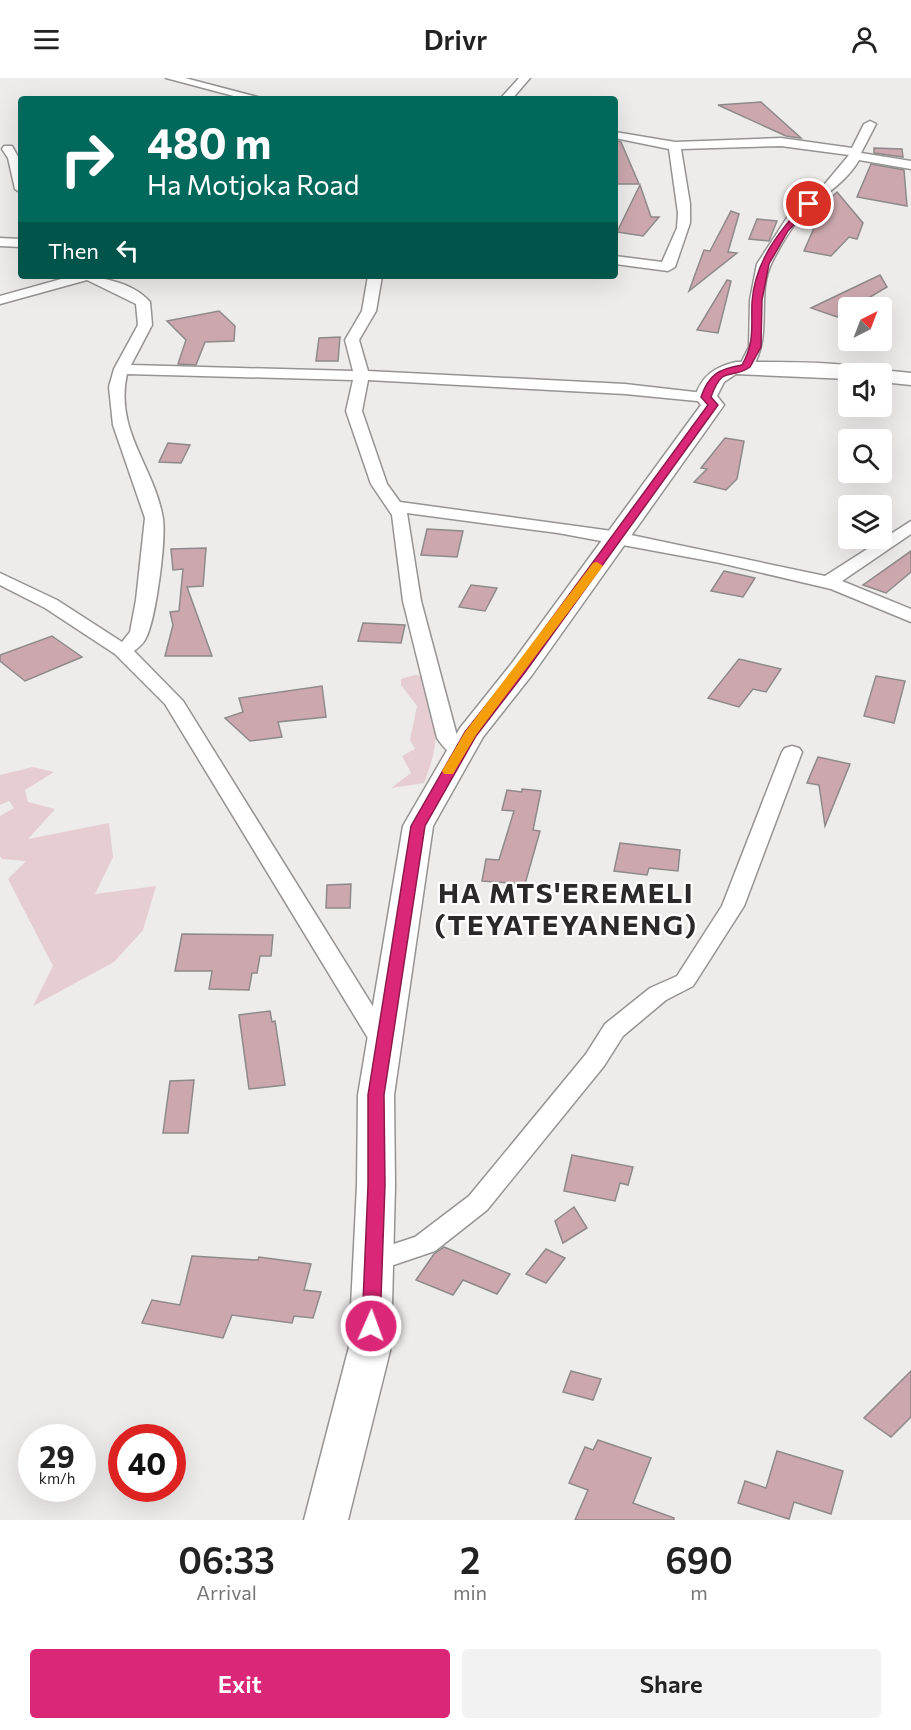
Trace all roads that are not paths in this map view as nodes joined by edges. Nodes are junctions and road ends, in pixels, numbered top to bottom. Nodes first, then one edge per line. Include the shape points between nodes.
1 (171, 78) edge
2 (525, 78) edge
3 (246, 96) edge
4 (509, 96) edge
5 (870, 124) dead end
6 (618, 136) edge
7 (675, 146) junction
8 (8, 148) dead end
9 (855, 154) junction
10 (911, 165) edge
11 (18, 176) edge
12 (618, 260) edge
13 (77, 279) edge
14 (95, 279) edge
15 (374, 279) edge
16 (0, 300) edge
17 (746, 367) junction
18 (121, 369) junction
19 (838, 372) edge
20 (362, 375) junction
21 (892, 376) edge
22 (911, 379) edge
23 (707, 397) junction
24 (395, 507) junction
25 (911, 526) edge
26 (617, 538) junction
27 (0, 578) edge
28 (828, 582) junction
29 (911, 616) edge
30 (122, 651) junction
31 (459, 751) junction
32 (792, 752) dead end
33 (384, 1046) junction
34 (373, 1261) junction
35 (326, 1520) edge

1 - 3 street
2 - 4 street
5 - 9 street
6 - 7 street
7 - 9 street via 781,142
7 - 12 street via 685,225 670,253 668,267
8 - 11 street
9 - 10 street
9 - 17 street via 828,188 795,216 764,264 757,300 756,347
13 - 16 street
14 - 18 street via 142,302 145,325
15 - 20 street via 369,311 352,340
17 - 19 street
17 - 23 street via 723,371 712,381
18 - 20 street
18 - 30 street via 116,383 123,438 146,489 155,521 137,639
20 - 23 street via 590,386
20 - 24 street via 354,411 379,484
21 - 22 street
23 - 26 street via 713,405
24 - 26 street via 490,517
24 - 31 street via 400,515 412,602 447,738
25 - 28 street
26 - 28 street
26 - 31 street
27 - 30 street via 51,604
28 - 29 street
30 - 33 street via 173,701 381,1035
31 - 33 street via 418,826
32 - 34 street via 734,906 685,981 658,994 614,1030 595,1060 478,1203 425,1244
33 - 34 street via 376,1095
34 - 35 street via 370,1347

